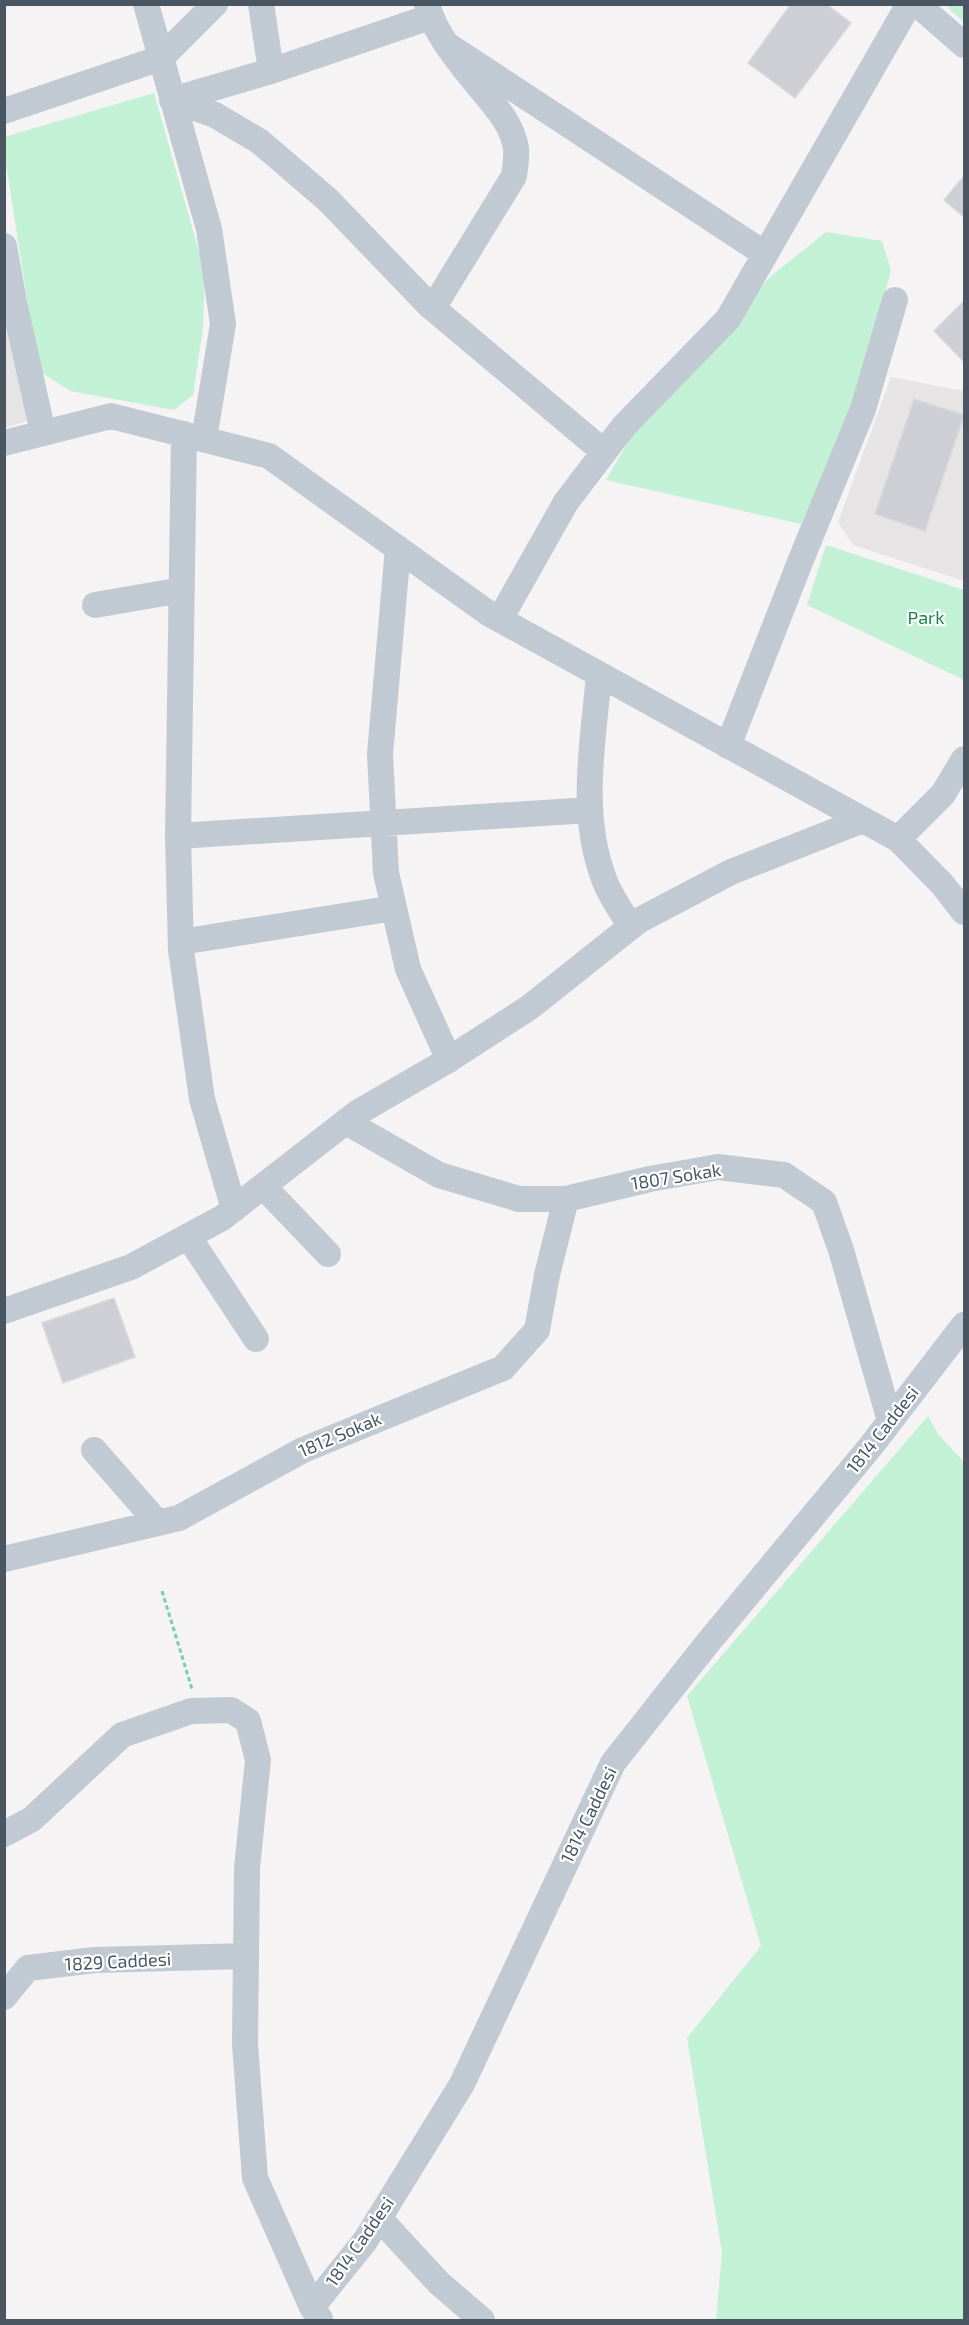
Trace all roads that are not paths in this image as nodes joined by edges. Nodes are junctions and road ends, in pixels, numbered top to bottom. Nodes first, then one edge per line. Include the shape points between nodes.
1 (146, 4) edge
2 (215, 4) edge
3 (261, 4) edge
4 (909, 4) edge
5 (917, 4) edge
6 (428, 11) edge
7 (964, 45) edge
8 (449, 46) junction
9 (161, 58) junction
10 (271, 71) junction
11 (172, 100) junction
12 (4, 111) edge
13 (4, 246) edge
14 (765, 254) junction
15 (895, 300) dead end
16 (433, 308) junction
17 (43, 434) junction
18 (194, 437) junction
19 (4, 443) edge
20 (604, 452) junction
21 (398, 548) junction
22 (182, 590) junction
23 (94, 605) dead end
24 (500, 619) junction
25 (599, 675) junction
26 (728, 747) junction
27 (964, 759) edge
28 (590, 810) junction
29 (863, 820) junction
30 (384, 823) junction
31 (178, 836) junction
32 (898, 839) junction
33 (394, 908) junction
34 (964, 912) edge
35 (631, 927) junction
36 (181, 942) junction
37 (449, 1060) junction
38 (346, 1122) junction
39 (263, 1186) junction
40 (566, 1199) junction
41 (234, 1209) junction
42 (188, 1236) junction
43 (328, 1254) dead end
44 (4, 1311) edge
45 (964, 1325) edge
46 (256, 1339) dead end
47 (890, 1422) junction
48 (94, 1450) dead end
49 (158, 1523) junction
50 (4, 1559) edge
51 (4, 1834) edge
52 (246, 1956) junction
53 (4, 1997) edge
54 (379, 2218) junction
55 (316, 2314) edge
56 (482, 2320) edge

1 - 9 street
2 - 9 street
3 - 10 street
4 - 14 street
5 - 7 street
6 - 8 street
6 - 10 street
8 - 14 street
8 - 16 street via 504,117 516,147 516,161 514,176
9 - 11 street
9 - 12 street
10 - 11 street
11 - 16 street via 214,115 259,141 328,200
11 - 18 street via 209,229 223,324
13 - 17 street
14 - 20 street via 728,319 624,426
15 - 26 street via 863,409
16 - 20 street
17 - 18 street via 111,416
17 - 19 street
18 - 21 street via 269,456
18 - 22 street
20 - 24 street via 566,502
21 - 24 street
21 - 30 street via 380,753
22 - 23 street
22 - 31 street
24 - 25 street
25 - 26 street
25 - 28 street via 588,794
26 - 29 street
27 - 32 street via 944,794
28 - 30 street
28 - 35 street via 591,831 604,880
29 - 32 street
29 - 35 street via 731,872
30 - 31 street
30 - 33 street via 386,873
31 - 36 street
32 - 34 street
33 - 36 street
33 - 37 street via 408,969
35 - 37 street via 530,1007
36 - 41 street via 202,1099
37 - 38 street
38 - 39 street
38 - 40 street, 1807 Sokak via 439,1174 519,1199
39 - 41 street
39 - 43 street
40 - 47 street, 1807 Sokak via 718,1167 784,1175 824,1202
40 - 49 street, 1812 Sokak via 537,1330 503,1368 303,1450 179,1518
41 - 42 street
42 - 44 street via 131,1267
42 - 46 street
45 - 47 street, 1814 Caddesi
47 - 54 street, 1814 Caddesi via 613,1763 462,2084
48 - 49 street
49 - 50 street, 1812 Sokak
51 - 52 street via 32,1819 122,1735 191,1711 231,1710 249,1720 258,1760 247,1868
52 - 53 street, 1829 Caddesi via 95,1960 28,1968
52 - 55 street via 245,2044 255,2178
54 - 55 street, 1814 Caddesi
54 - 56 street via 439,2283

